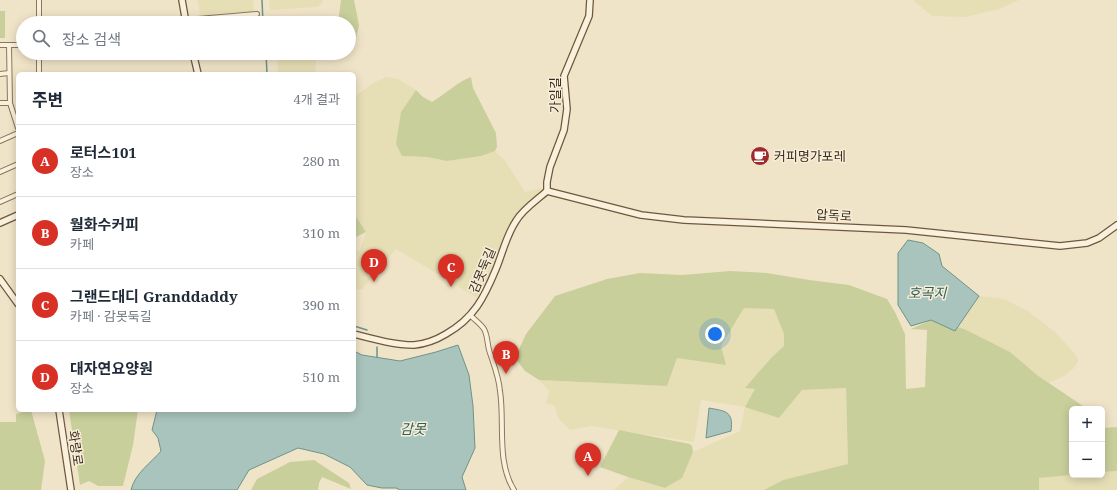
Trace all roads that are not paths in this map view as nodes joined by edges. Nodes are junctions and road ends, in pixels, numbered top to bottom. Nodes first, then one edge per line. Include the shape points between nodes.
1 (39, 0) edge
2 (182, 0) edge
3 (590, 0) edge
4 (257, 14) dead end
5 (39, 16) edge
6 (185, 16) edge
7 (237, 16) edge
8 (0, 45) edge
9 (9, 45) junction
10 (16, 45) edge
11 (39, 60) edge
12 (195, 60) edge
13 (39, 72) edge
14 (198, 72) edge
15 (0, 74) edge
16 (9, 74) junction
17 (0, 103) edge
18 (10, 103) junction
19 (16, 122) edge
20 (16, 135) edge
21 (0, 141) edge
22 (16, 165) edge
23 (0, 172) edge
24 (547, 192) junction
25 (16, 195) edge
26 (0, 202) edge
27 (16, 216) edge
28 (0, 223) edge
29 (1117, 225) edge
30 (0, 279) edge
31 (16, 301) edge
32 (471, 316) junction
33 (356, 334) edge
34 (59, 412) edge
35 (71, 490) edge
36 (514, 490) edge

1 - 5 street
2 - 6 street
3 - 24 street, 가일길 via 589,16 564,76 567,109 564,130 550,167
4 - 7 street
8 - 9 street
9 - 10 street
9 - 16 street
11 - 13 street
12 - 14 street
15 - 16 street
16 - 18 street
17 - 18 street
18 - 19 street
20 - 21 street
22 - 23 street
24 - 29 street, 압독로 via 641,215 906,230 1060,246 1087,243
24 - 32 street, 감못둑길 via 517,219 507,237 485,294
25 - 26 street
27 - 28 street
30 - 31 street
32 - 33 street, 감못둑길 via 456,329 438,339 415,345 396,344
32 - 36 street via 484,329 495,368 500,391 506,473
34 - 35 street, 화랑로

